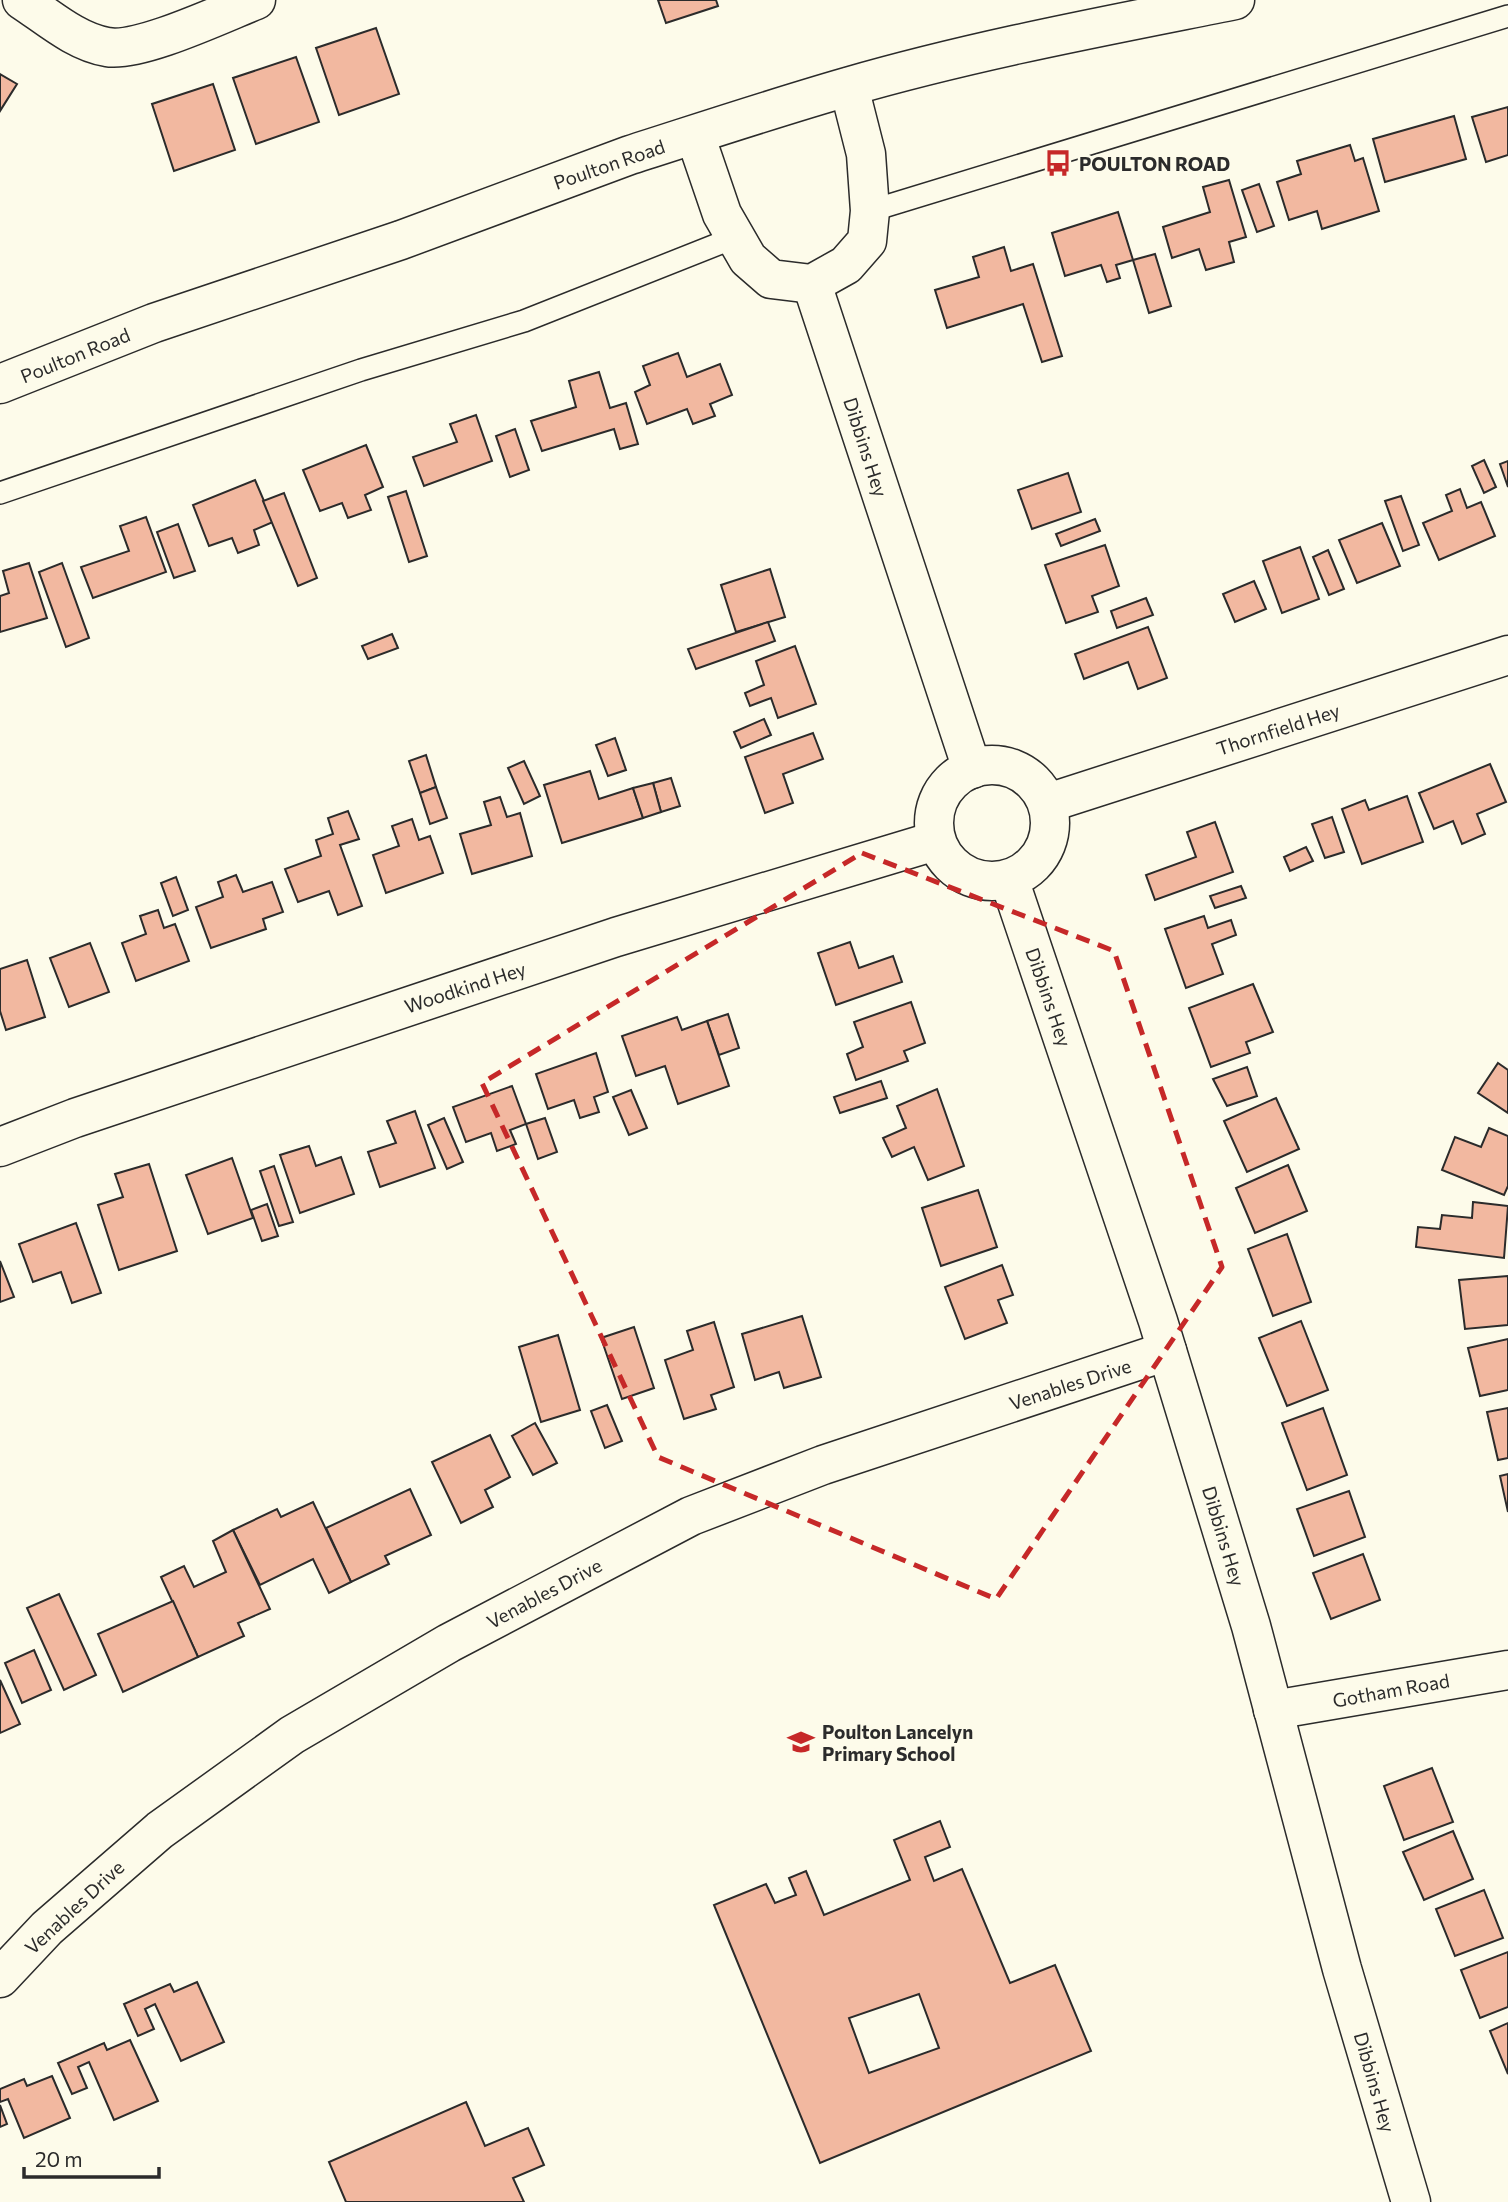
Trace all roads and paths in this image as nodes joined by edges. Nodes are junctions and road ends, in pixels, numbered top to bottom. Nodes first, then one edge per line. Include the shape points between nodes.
1 (22, 0) edge
2 (256, 0) edge
3 (1235, 0) edge
4 (1508, 16) edge
5 (849, 87) junction
6 (695, 135) junction
7 (870, 211) junction
8 (736, 237) junction
9 (812, 284) junction
10 (0, 384) edge
11 (0, 493) edge
12 (1508, 655) edge
13 (972, 768) junction
14 (1048, 803) junction
15 (935, 841) junction
16 (1009, 878) junction
17 (0, 1147) edge
18 (1167, 1351) junction
19 (1508, 1670) edge
20 (1273, 1710) junction
21 (0, 1978) edge
22 (1410, 2202) edge

1 - 2 street via 80,38 108,48 146,43
3 - 5 street, Poulton Road via 1037,40
4 - 7 lane
5 - 6 street, Poulton Road
5 - 7 street via 866,154
6 - 8 street via 722,214
6 - 10 street, Poulton Road via 154,323
7 - 9 street via 867,241 846,264
8 - 9 street via 748,259 771,279
8 - 11 lane via 524,321 361,370
9 - 13 street, Dibbins Hey
12 - 14 street, Thornfield Hey
13 - 14 street via 992,763 1015,768 1036,784
13 - 15 street via 945,786 935,807
14 - 16 street via 1049,841 1038,861
15 - 16 street via 953,868 972,879 995,882
15 - 17 street, Woodkind Hey via 615,937
16 - 18 street, Dibbins Hey
18 - 20 street, Dibbins Hey
18 - 21 street, Venables Drive via 823,1465 691,1516 449,1643 292,1735 160,1830 47,1928
19 - 20 street, Gotham Road
20 - 22 street, Dibbins Hey

